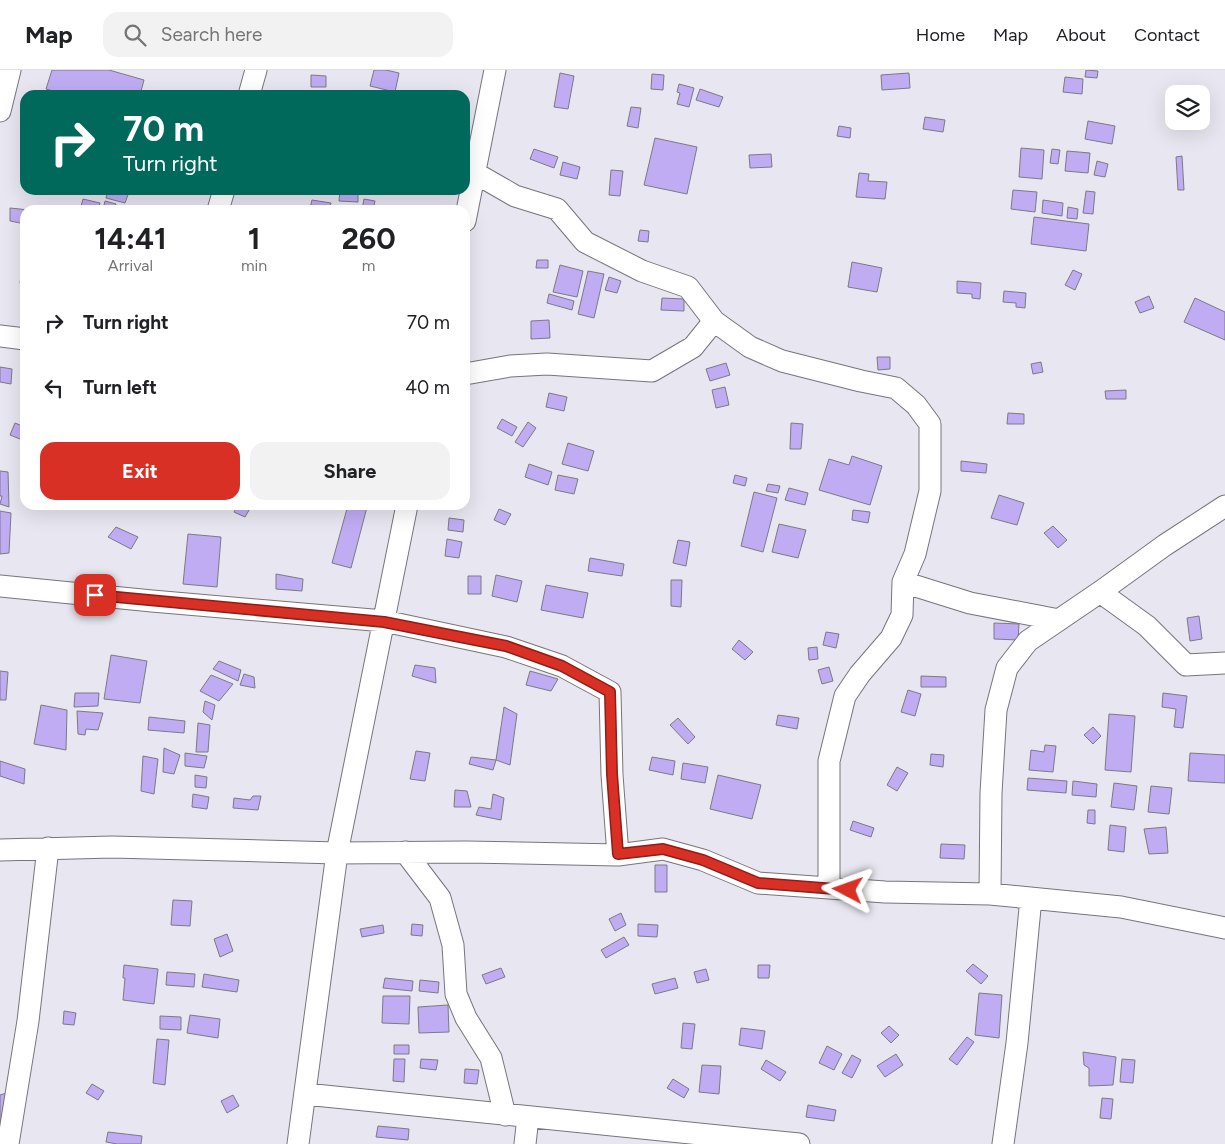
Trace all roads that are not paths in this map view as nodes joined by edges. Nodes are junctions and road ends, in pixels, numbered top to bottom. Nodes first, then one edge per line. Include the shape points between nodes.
1 (10, 70) edge
2 (256, 70) edge
3 (495, 70) edge
4 (250, 90) edge
5 (0, 110) edge
6 (475, 173) junction
7 (468, 205) edge
8 (714, 321) junction
9 (0, 336) edge
10 (20, 338) edge
11 (470, 373) edge
12 (1225, 506) edge
13 (406, 510) edge
14 (904, 582) junction
15 (0, 586) edge
16 (1100, 592) junction
17 (1058, 620) junction
18 (384, 622) junction
19 (1225, 663) edge
20 (48, 848) junction
21 (0, 850) edge
22 (337, 852) junction
23 (405, 852) junction
24 (618, 854) junction
25 (829, 888) junction
26 (990, 894) junction
27 (1031, 898) junction
28 (1225, 928) edge
29 (305, 1094) junction
30 (505, 1115) junction
31 (528, 1117) junction
32 (8, 1144) edge
33 (298, 1144) edge
34 (525, 1144) edge
35 (799, 1144) edge
36 (1003, 1144) edge

1 - 5 street
2 - 4 street
3 - 6 street
6 - 7 street
6 - 8 street via 515,196 557,210 585,242 642,271 688,287
8 - 11 street via 693,347 652,371 547,364
8 - 14 street via 750,347 782,362 896,388 916,405 930,424 930,491 915,554
9 - 10 street
12 - 16 street
13 - 18 street
14 - 17 street via 970,603
14 - 25 street via 902,615 891,638 844,696 829,761
15 - 18 street
16 - 17 street
16 - 19 street via 1148,626 1186,665
17 - 26 street via 1028,641 1007,668 996,710
18 - 22 street
18 - 24 street via 506,646 562,666 610,692
20 - 21 street
20 - 22 street via 112,846
20 - 32 street via 28,1022
22 - 23 street
22 - 29 street
23 - 24 street
23 - 30 street via 440,898 453,945 456,994 466,1018 491,1058
24 - 25 street via 663,849 703,860 758,883
25 - 26 street
26 - 27 street
27 - 28 street via 1121,907
27 - 36 street
29 - 30 street
29 - 33 street
30 - 31 street
31 - 34 street
31 - 35 street

